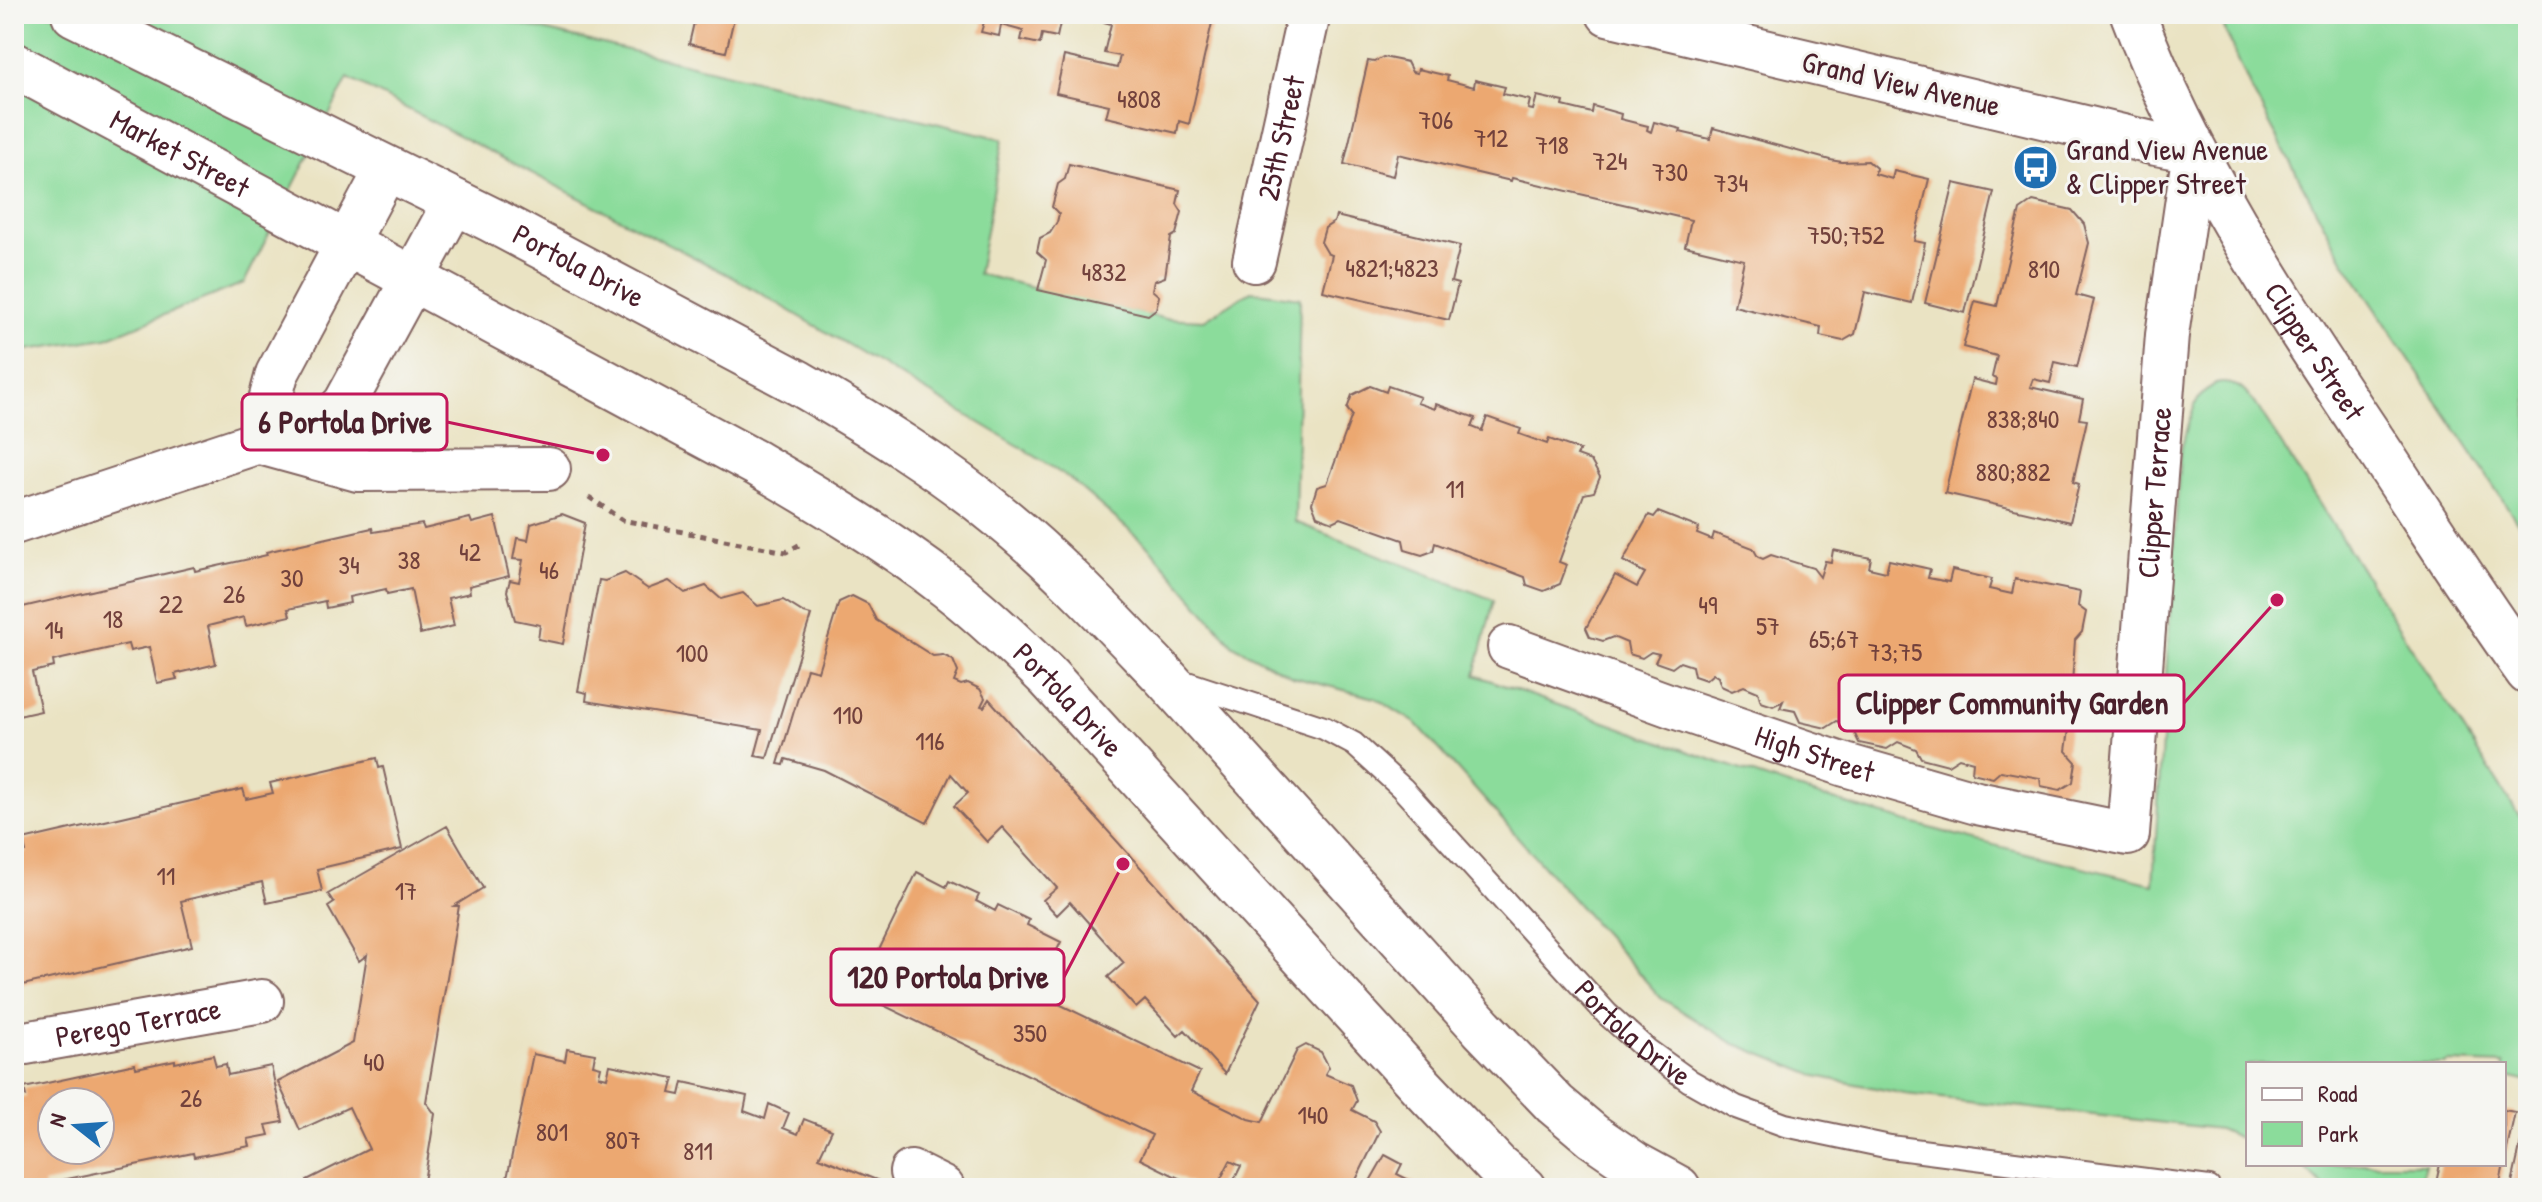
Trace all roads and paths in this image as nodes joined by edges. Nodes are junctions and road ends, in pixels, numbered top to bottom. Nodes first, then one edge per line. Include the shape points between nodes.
1 (74, 14) edge
2 (1309, 14) edge
3 (1608, 14) edge
4 (2133, 14) edge
5 (14, 65) edge
6 (2194, 151) junction
7 (387, 168) junction
8 (455, 201) junction
9 (346, 244) junction
10 (1254, 261) dead end
11 (413, 279) junction
12 (259, 442) junction
13 (549, 469) joint
14 (850, 517) junction
15 (14, 523) edge
16 (1509, 647) dead end
17 (2528, 672) edge
18 (1162, 674) junction
19 (2128, 834) joint
20 (262, 1001) dead end
21 (14, 1045) edge
22 (1524, 1188) edge
23 (1678, 1188) edge
24 (2209, 1188) edge

1 - 7 main road
2 - 10 street, 25th Street
3 - 6 street, Grand View Avenue
4 - 6 main road, Clipper Street
5 - 9 main road, Market Street
6 - 17 main road, Clipper Street via 2285,309
6 - 19 street, Clipper Terrace via 2167,335
7 - 8 main road, Portola Drive
7 - 9 street
8 - 11 street
8 - 18 main road, Portola Drive via 799,383 896,441 1004,520
9 - 11 main road, Portola Drive
9 - 12 street via 277,374
11 - 12 street via 345,403 322,428
11 - 14 main road, Portola Drive
12 - 13 street via 358,470
12 - 15 street
13 - 14 path via 622,520 786,552
14 - 22 main road, Portola Drive via 950,588 1049,678 1420,1085
16 - 19 street, High Street via 1845,765 1977,803
18 - 23 main road, Portola Drive via 1555,1104 1603,1143
18 - 24 lane, Portola Drive via 1324,728 1354,744 1402,788 1607,1014 1668,1066 1736,1107 1785,1125 1890,1147
20 - 21 street, Perego Terrace

